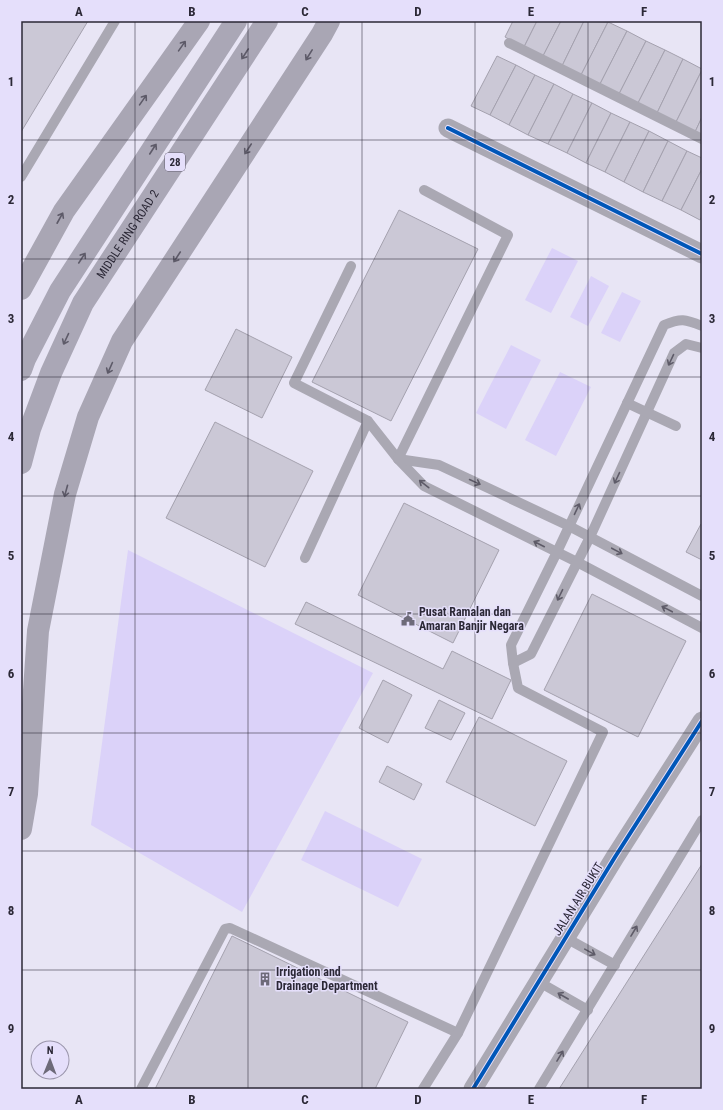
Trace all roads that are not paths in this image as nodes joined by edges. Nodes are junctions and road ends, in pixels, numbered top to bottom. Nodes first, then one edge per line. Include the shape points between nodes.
1 (116, 21) edge
2 (199, 21) edge
3 (236, 21) edge
4 (267, 21) edge
5 (329, 21) edge
6 (509, 43) dead end
7 (448, 128) dead end
8 (702, 139) edge
9 (21, 177) edge
10 (424, 190) dead end
11 (701, 250) edge
12 (351, 266) dead end
13 (21, 289) edge
14 (702, 326) edge
15 (702, 348) edge
16 (21, 370) edge
17 (627, 403) junction
18 (647, 412) junction
19 (368, 421) junction
20 (676, 426) dead end
21 (398, 458) junction
22 (21, 464) edge
23 (569, 526) junction
24 (590, 537) junction
25 (557, 552) junction
26 (305, 558) dead end
27 (577, 562) junction
28 (702, 596) edge
29 (702, 628) edge
30 (513, 663) junction
31 (702, 721) edge
32 (702, 820) edge
33 (21, 829) edge
34 (566, 938) junction
35 (615, 965) junction
36 (539, 982) junction
37 (588, 1010) junction
38 (458, 1033) junction
39 (141, 1089) edge
40 (423, 1089) edge
41 (472, 1089) edge
42 (540, 1089) edge

1 - 9 lane
13 -> 2 main road via 64,212
16 -> 3 highway, 28 via 60,291
4 -> 22 highway, MIDDLE RING ROAD 2 / 28 via 83,303 51,373 30,429
5 -> 33 main road via 270,116 122,341 88,417 65,494 38,631 27,794
6 - 8 lane
7 - 11 street
10 - 21 lane via 508,235
12 - 19 lane via 294,383
14 - 17 lane via 689,320 676,320 664,325
15 -> 18 lane via 686,344 674,353
17 - 18 lane
23 -> 17 lane
18 - 20 lane
18 -> 24 lane
19 - 21 lane
19 - 26 lane
21 -> 23 lane via 439,464
25 -> 21 lane via 424,486
23 - 24 lane
23 - 25 lane
24 - 27 lane
24 -> 28 lane
25 - 27 lane
25 - 30 lane via 511,645
29 -> 27 lane
27 -> 30 lane via 531,654
30 - 38 lane via 518,688 603,732
31 - 34 street, JALAN AIR BUKIT
35 -> 32 lane
34 -> 35 lane
34 - 36 street, JALAN AIR BUKIT
35 - 37 lane
37 -> 36 lane
36 - 41 street, JALAN AIR BUKIT
42 -> 37 lane
38 - 39 lane via 230,928 225,929
38 - 40 lane

